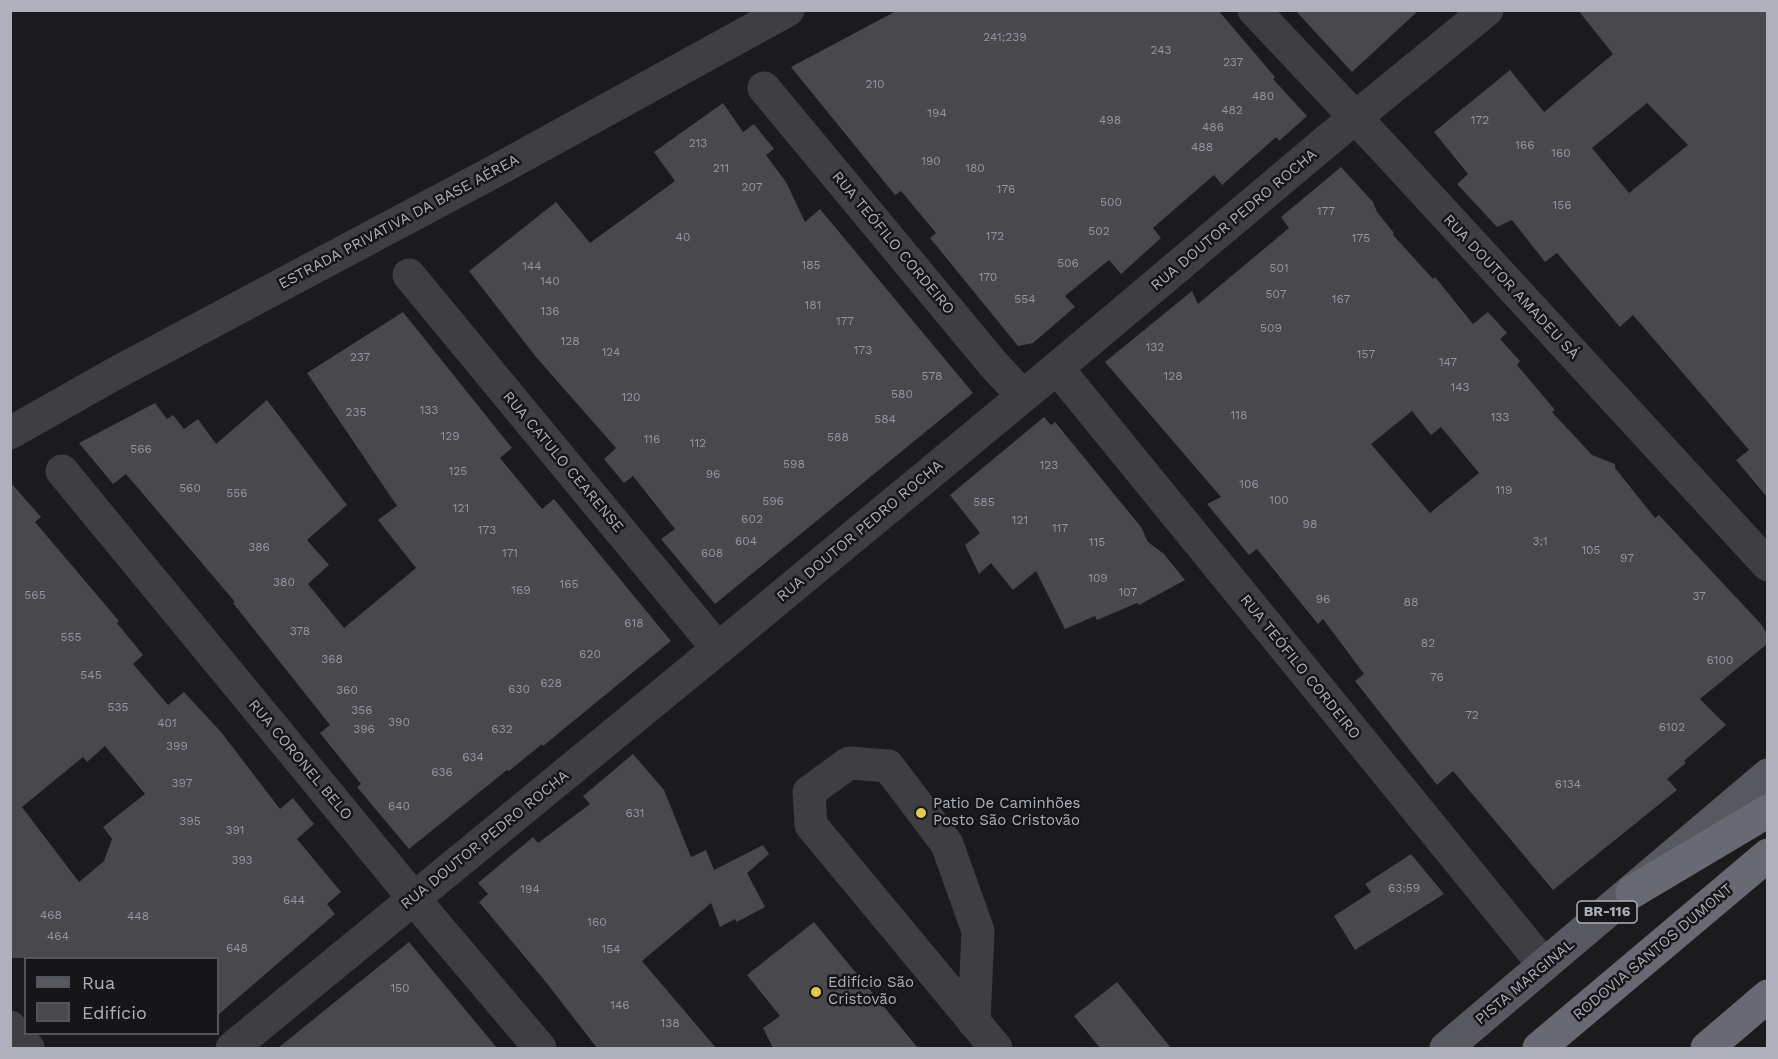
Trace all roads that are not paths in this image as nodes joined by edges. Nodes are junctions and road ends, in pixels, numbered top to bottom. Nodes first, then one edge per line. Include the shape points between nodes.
1 (788, 10) edge
2 (1254, 10) edge
3 (1487, 10) edge
4 (764, 88) dead end
5 (1355, 118) junction
6 (409, 275) dead end
7 (1057, 368) junction
8 (1023, 396) junction
9 (10, 433) edge
10 (62, 471) dead end
11 (1767, 565) edge
12 (718, 649) junction
13 (1767, 775) edge
14 (1767, 811) edge
15 (1767, 855) edge
16 (1632, 892) junction
17 (413, 898) junction
18 (1544, 965) junction
19 (1767, 996) edge
20 (1767, 1006) edge
21 (1739, 1021) junction
22 (974, 1022) junction
23 (10, 1027) edge
24 (28, 1048) edge
25 (232, 1048) edge
26 (540, 1048) edge
27 (996, 1048) edge
28 (1446, 1048) edge
29 (1539, 1048) edge
30 (1707, 1048) edge

1 - 9 street, ESTRADA PRIVATIVA DA BASE AÉREA
2 - 5 street, RUA DOUTOR AMADEU SÁ
3 - 5 street, RUA DOUTOR PEDRO ROCHA
4 - 8 street, RUA TEÓFILO CORDEIRO
5 - 7 street, RUA DOUTOR PEDRO ROCHA
5 - 11 street, RUA DOUTOR AMADEU SÁ
6 - 12 street, RUA CATULO CEARENSE
7 - 8 street, RUA DOUTOR PEDRO ROCHA
7 - 18 street, RUA TEÓFILO CORDEIRO
8 - 12 street, RUA DOUTOR PEDRO ROCHA
10 - 17 street, RUA CORONEL BELO
12 - 17 street, RUA DOUTOR PEDRO ROCHA
13 - 16 main road, PISTA MARGINAL / BR-116
14 - 16 highway
15 - 29 highway, RODOVIA SANTOS DUMONT
16 - 18 main road, PISTA MARGINAL / BR-116
17 - 25 street, RUA DOUTOR PEDRO ROCHA
17 - 26 street, RUA CORONEL BELO
18 - 28 main road, PISTA MARGINAL / BR-116
19 - 21 highway
20 - 21 highway
21 - 30 highway
22 - 22 street via 811,825 809,792 849,763 888,766 947,844 978,931
22 - 27 street
23 - 24 street

